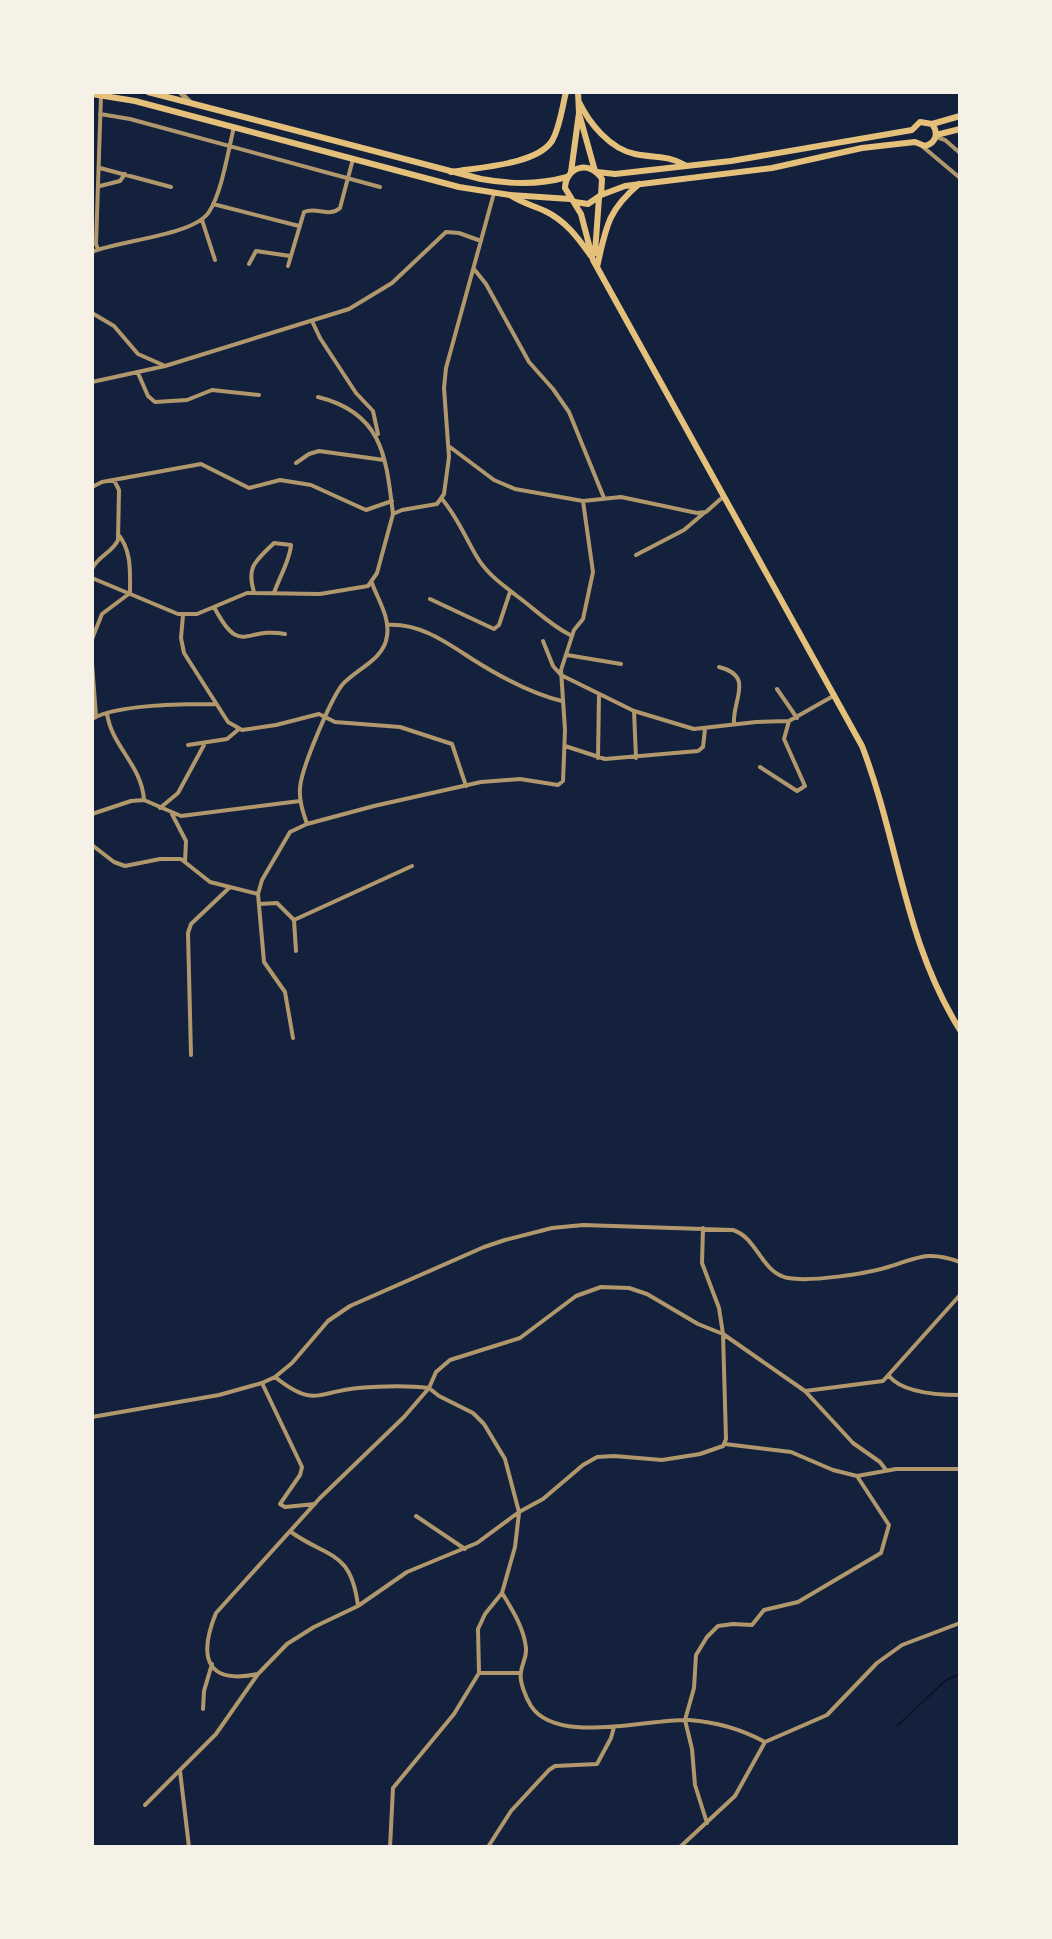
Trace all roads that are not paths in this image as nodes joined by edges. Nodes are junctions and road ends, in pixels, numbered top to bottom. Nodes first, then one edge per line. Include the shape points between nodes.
1 (148, 92) edge
2 (180, 92) edge
3 (566, 92) edge
4 (578, 92) edge
5 (92, 94) edge
6 (102, 94) edge
7 (579, 102) junction
8 (191, 103) junction
9 (579, 113) junction
10 (100, 114) junction
11 (960, 116) edge
12 (932, 124) junction
13 (234, 127) junction
14 (960, 129) edge
15 (912, 130) junction
16 (936, 136) junction
17 (918, 144) junction
18 (229, 147) junction
19 (960, 153) edge
20 (353, 159) junction
21 (685, 165) junction
22 (99, 167) junction
23 (596, 171) junction
24 (451, 172) junction
25 (125, 174) junction
26 (569, 174) junction
27 (960, 178) edge
28 (348, 180) junction
29 (639, 184) junction
30 (99, 186) junction
31 (171, 187) dead end
32 (380, 187) dead end
33 (494, 193) junction
34 (510, 195) junction
35 (600, 196) junction
36 (573, 201) junction
37 (213, 204) junction
38 (202, 220) junction
39 (299, 226) junction
40 (481, 241) junction
41 (98, 249) junction
42 (92, 252) edge
43 (291, 256) junction
44 (215, 260) dead end
45 (249, 264) dead end
46 (596, 264) junction
47 (288, 266) dead end
48 (474, 269) junction
49 (92, 313) edge
50 (312, 321) junction
51 (165, 366) junction
52 (138, 373) junction
53 (92, 382) edge
54 (259, 395) dead end
55 (318, 397) dead end
56 (378, 437) junction
57 (450, 447) junction
58 (384, 460) junction
59 (296, 463) dead end
60 (114, 480) junction
61 (92, 487) edge
62 (724, 496) junction
63 (604, 498) junction
64 (442, 499) junction
65 (392, 501) junction
66 (583, 501) junction
67 (706, 512) junction
68 (393, 514) junction
69 (118, 534) junction
70 (636, 555) dead end
71 (92, 569) edge
72 (92, 578) edge
73 (372, 583) junction
74 (254, 592) junction
75 (510, 592) junction
76 (130, 593) junction
77 (274, 593) junction
78 (430, 599) dead end
79 (214, 607) junction
80 (183, 615) junction
81 (387, 625) junction
82 (285, 634) dead end
83 (572, 636) junction
84 (92, 639) edge
85 (543, 641) dead end
86 (567, 655) junction
87 (92, 664) edge
88 (621, 664) dead end
89 (719, 667) dead end
90 (561, 675) junction
91 (777, 689) dead end
92 (599, 694) junction
93 (835, 695) junction
94 (562, 701) junction
95 (216, 704) junction
96 (634, 711) junction
97 (107, 713) junction
98 (94, 717) edge
99 (326, 718) junction
100 (797, 718) junction
101 (789, 721) junction
102 (734, 724) junction
103 (239, 729) junction
104 (705, 729) junction
105 (188, 745) dead end
106 (204, 745) junction
107 (565, 746) junction
108 (598, 758) junction
109 (636, 758) junction
110 (760, 767) dead end
111 (466, 786) junction
112 (144, 800) junction
113 (300, 801) junction
114 (160, 808) junction
115 (92, 814) edge
116 (172, 814) junction
117 (307, 824) junction
118 (92, 845) edge
119 (185, 862) junction
120 (412, 866) dead end
121 (229, 888) junction
122 (258, 894) junction
123 (259, 904) junction
124 (294, 920) junction
125 (296, 951) dead end
126 (960, 1030) edge
127 (293, 1038) dead end
128 (191, 1055) dead end
129 (703, 1228) junction
130 (960, 1262) edge
131 (960, 1295) edge
132 (723, 1334) junction
133 (889, 1376) junction
134 (275, 1377) junction
135 (262, 1383) junction
136 (429, 1388) junction
137 (805, 1391) junction
138 (960, 1395) edge
139 (92, 1417) edge
140 (725, 1444) junction
141 (960, 1469) edge
142 (886, 1470) junction
143 (857, 1476) junction
144 (315, 1504) junction
145 (519, 1512) junction
146 (416, 1516) dead end
147 (291, 1532) junction
148 (465, 1549) junction
149 (502, 1593) junction
150 (358, 1606) junction
151 (960, 1623) edge
152 (212, 1664) junction
153 (479, 1673) junction
154 (520, 1673) junction
155 (258, 1674) junction
156 (203, 1709) dead end
157 (685, 1720) junction
158 (614, 1727) junction
159 (765, 1742) junction
160 (180, 1771) junction
161 (145, 1805) dead end
162 (707, 1823) junction
163 (189, 1847) edge
164 (390, 1847) edge
165 (488, 1847) edge
166 (680, 1847) edge

1 - 8 main road
2 - 8 street
3 - 24 main road via 554,136 538,154
4 - 7 main road
5 - 6 main road
6 - 10 street
6 - 13 main road
7 - 9 main road
7 - 21 main road via 593,125 622,150 669,157
8 - 24 main road
9 - 23 main road
9 - 26 main road
10 - 18 street
10 - 22 street
11 - 12 main road
12 - 15 main road via 920,122
12 - 16 main road
13 - 18 street
13 - 20 main road
14 - 16 main road
15 - 17 main road
15 - 21 main road
16 - 17 main road via 931,143
16 - 19 street
17 - 27 street
17 - 29 main road
18 - 28 street
18 - 37 street
20 - 28 street
20 - 33 main road
21 - 23 main road via 615,174
22 - 25 street
22 - 30 street
23 - 26 main road via 582,167
23 - 35 main road via 603,186
24 - 26 main road via 506,183 550,182
25 - 30 street via 120,181
25 - 31 street
26 - 36 main road via 565,188
28 - 32 street
28 - 39 street via 338,211 307,209
29 - 35 main road
29 - 46 main road via 612,213
30 - 41 street
33 - 34 main road
33 - 40 street
34 - 36 main road
34 - 46 main road via 563,222
35 - 36 main road via 588,204
35 - 46 main road
36 - 46 main road
37 - 38 street
37 - 39 street
38 - 41 street
38 - 44 street
39 - 43 street
40 - 48 street
40 - 50 street via 442,234 379,292
41 - 42 street
43 - 45 street via 256,251
43 - 47 street
46 - 62 main road
48 - 57 street via 444,379
48 - 63 street via 529,362 569,412
49 - 51 street via 114,326 138,354
50 - 51 street
50 - 56 street via 376,416
51 - 52 street
52 - 53 street
52 - 54 street via 155,402 187,400 212,390
55 - 56 street via 353,410
56 - 58 street
57 - 64 street
57 - 66 street via 503,485
58 - 59 street via 319,451
58 - 65 street
60 - 61 street
60 - 65 street via 201,464 249,488 280,480 311,485 366,510
60 - 69 street via 119,490
62 - 67 street
62 - 93 main road
63 - 66 street
63 - 67 street
64 - 68 street
64 - 75 street via 478,559
65 - 68 street
66 - 83 street via 593,572 583,619
67 - 70 street
68 - 73 street
69 - 71 street via 116,545
69 - 76 street via 129,557
72 - 76 street
73 - 77 street via 320,594
73 - 81 street
74 - 77 street
74 - 77 street via 249,574 253,565 274,543 284,542 292,550
74 - 79 street
75 - 78 street via 494,629
75 - 83 street
76 - 80 street
76 - 84 street via 102,614
79 - 80 street
79 - 82 street via 231,635
80 - 95 street via 184,653
81 - 94 street via 420,629 499,675
81 - 99 street via 382,650 343,685
83 - 86 street
85 - 90 street
86 - 88 street
86 - 90 street
87 - 98 street
89 - 102 street via 738,678
90 - 92 street
90 - 94 street
91 - 100 street
92 - 96 street
92 - 108 street
93 - 100 street
93 - 126 main road via 875,780 925,963
94 - 107 street
95 - 97 street
95 - 103 street
96 - 104 street
96 - 109 street
97 - 98 street
97 - 112 street via 113,734 134,764
99 - 103 street via 319,714
99 - 111 street via 400,727 447,741
99 - 113 street via 301,781
100 - 101 street
101 - 102 street
101 - 110 street via 784,739 805,786 796,790
102 - 104 street
103 - 106 street via 227,739
104 - 109 street via 698,751
105 - 106 street
106 - 114 street via 178,793
107 - 108 street
107 - 111 street via 560,785 511,779
108 - 109 street
111 - 117 street
112 - 114 street
112 - 115 street
113 - 116 street
113 - 117 street
114 - 116 street
116 - 119 street via 186,841
117 - 122 street via 286,836
118 - 119 street via 125,866 174,858
119 - 121 street via 210,882
120 - 124 street
121 - 122 street
121 - 128 street via 188,933
122 - 123 street
123 - 124 street via 277,903
123 - 127 street via 264,962 285,992
124 - 125 street
129 - 130 street via 738,1231 772,1270 790,1278 868,1272 927,1256
129 - 132 street via 702,1263
129 - 134 street via 566,1226 484,1247 337,1314
131 - 133 street
132 - 136 street via 638,1290 601,1287 576,1296 520,1338 450,1360
132 - 137 street
132 - 140 street
133 - 137 street via 875,1383
133 - 138 street via 914,1390
134 - 135 street
134 - 136 street via 312,1397 357,1388
135 - 139 street
135 - 144 street via 302,1467 280,1504
136 - 144 street
136 - 145 street via 484,1424 505,1459
137 - 142 street
140 - 143 street via 791,1452
140 - 145 street via 662,1460 597,1457
141 - 142 street
142 - 143 street
143 - 157 street via 889,1525 881,1553 798,1602 764,1610 752,1625 724,1624 713,1630 696,1655
144 - 147 street
145 - 148 street
145 - 149 street
146 - 148 street
147 - 150 street via 344,1565
147 - 152 street via 216,1613 206,1650
148 - 150 street via 407,1572
149 - 153 street via 480,1622
149 - 154 street via 526,1646
150 - 155 street via 302,1633
151 - 159 street via 902,1645 827,1715
152 - 155 street via 225,1676
152 - 156 street
153 - 154 street
153 - 164 street via 454,1714 393,1788
154 - 158 street via 532,1708 548,1720
155 - 160 street via 216,1734
157 - 158 street
157 - 159 street via 723,1725
157 - 162 street
158 - 165 street via 597,1764 549,1770 511,1811
159 - 162 street via 735,1796
160 - 161 street
160 - 163 street
162 - 166 street

